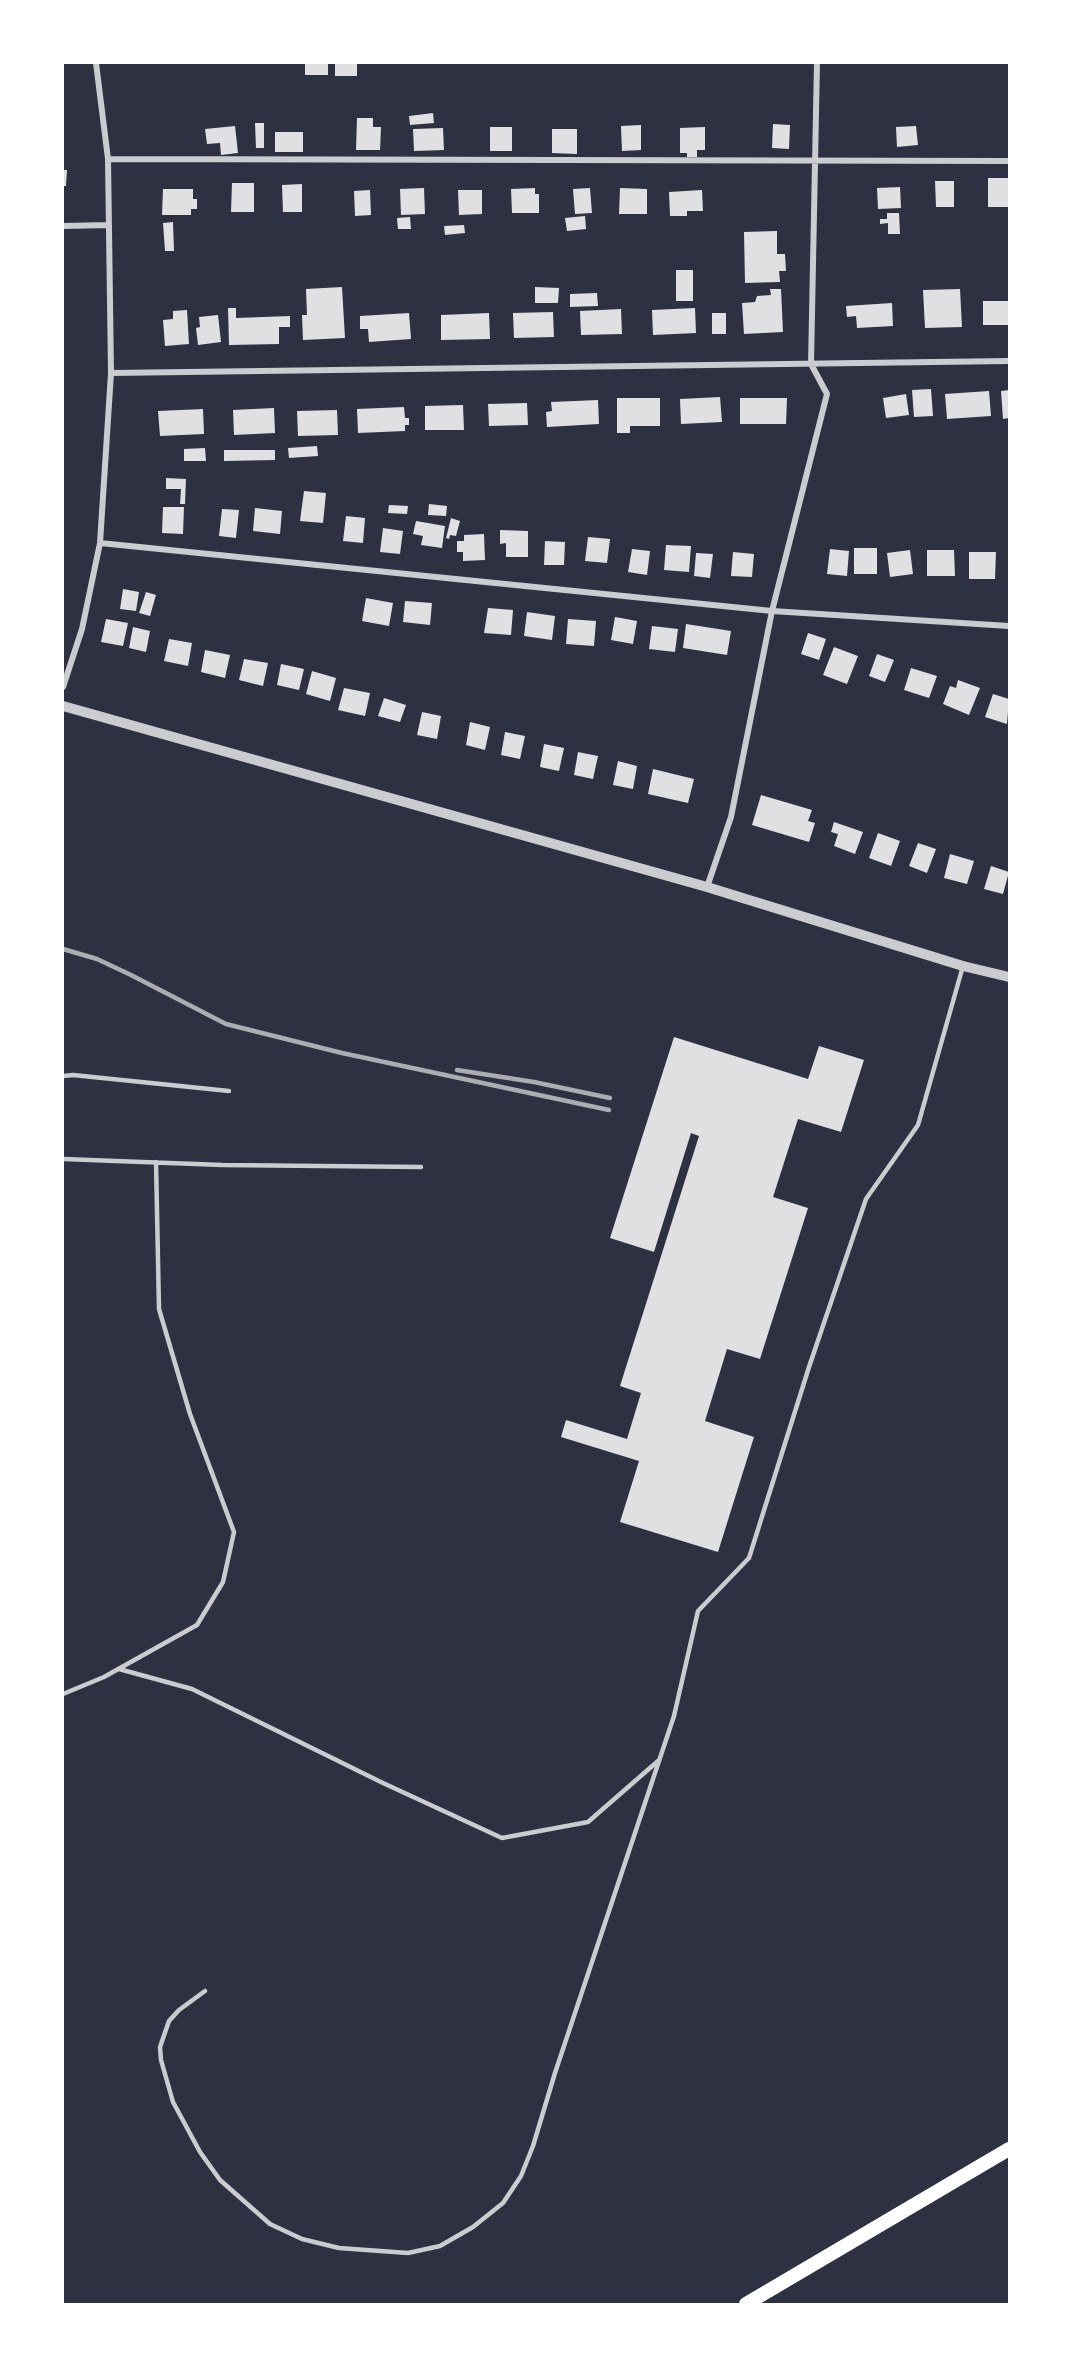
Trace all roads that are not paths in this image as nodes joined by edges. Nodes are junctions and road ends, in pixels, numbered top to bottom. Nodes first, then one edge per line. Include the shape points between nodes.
1 (96, 63) edge
2 (817, 63) edge
3 (108, 159) junction
4 (817, 159) junction
5 (1009, 161) edge
6 (109, 225) junction
7 (63, 226) edge
8 (1009, 361) edge
9 (812, 364) junction
10 (111, 373) junction
11 (100, 543) junction
12 (772, 610) junction
13 (1009, 626) edge
14 (63, 687) edge
15 (63, 706) edge
16 (707, 887) junction
17 (963, 966) junction
18 (1009, 977) edge
19 (63, 1076) edge
20 (229, 1091) dead end
21 (63, 1159) edge
22 (156, 1162) junction
23 (421, 1167) dead end
24 (118, 1669) junction
25 (63, 1694) edge
26 (660, 1759) junction
27 (205, 1991) dead end
28 (1009, 2150) edge
29 (746, 2304) edge

1 - 3 street
2 - 4 street
3 - 4 street
3 - 6 street
4 - 5 street
4 - 9 street
6 - 7 street
6 - 10 street
8 - 9 street
9 - 10 street
9 - 12 street via 827,394
10 - 11 street
11 - 12 street
11 - 14 street via 82,629
12 - 13 street
12 - 16 street via 731,817
15 - 16 street
16 - 17 street
17 - 18 street
17 - 26 lane via 918,1125 866,1199 749,1558 698,1611
19 - 20 lane
21 - 22 lane
22 - 23 lane
22 - 24 lane via 159,1309 189,1414 234,1532 223,1582 197,1625
24 - 25 lane
24 - 26 lane via 192,1689 502,1838 588,1822
26 - 27 lane via 521,2176 503,2203 440,2246 408,2253 339,2248 302,2239 270,2224 220,2180 177,2110 161,2060 163,2034 169,2021
28 - 29 main road

